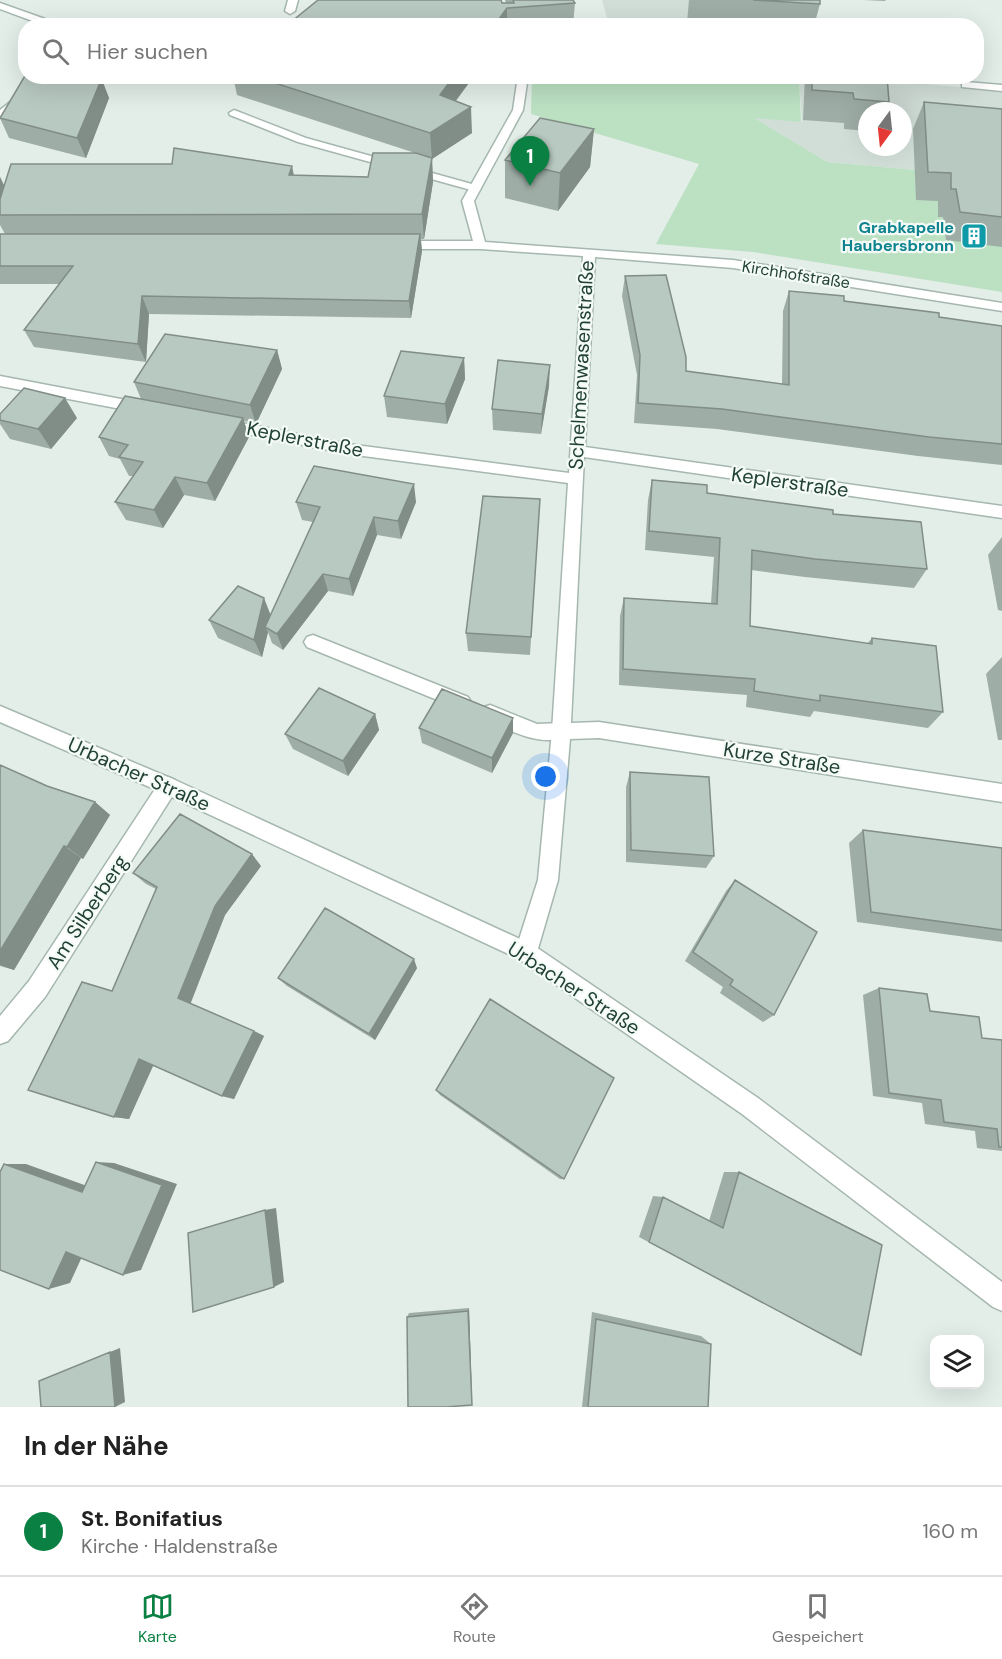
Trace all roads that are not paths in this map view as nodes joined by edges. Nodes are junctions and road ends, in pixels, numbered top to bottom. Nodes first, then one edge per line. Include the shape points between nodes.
1 (293, 0) edge
2 (0, 6) edge
3 (290, 11) dead end
4 (34, 18) edge
5 (31, 84) edge
6 (522, 84) edge
7 (966, 85) dead end
8 (1002, 88) edge
9 (234, 113) dead end
10 (0, 114) edge
11 (475, 188) junction
12 (385, 245) edge
13 (480, 245) junction
14 (589, 252) junction
15 (1002, 307) edge
16 (0, 381) edge
17 (157, 411) edge
18 (202, 420) edge
19 (578, 451) junction
20 (576, 479) junction
21 (1002, 512) edge
22 (313, 642) dead end
23 (0, 714) edge
24 (561, 731) junction
25 (168, 786) junction
26 (1002, 793) edge
27 (526, 952) junction
28 (0, 1033) edge
29 (1002, 1298) edge

1 - 3 street
2 - 4 street
5 - 10 street via 18,101
6 - 11 street via 518,110
7 - 8 street
9 - 11 street via 302,140
11 - 13 street via 468,201
12 - 13 street, Schelmenwasenstraße
13 - 14 street, Schelmenwasenstraße
14 - 15 street, Kirchhofstraße via 733,264
14 - 19 street, Schelmenwasenstraße
16 - 17 street
18 - 20 street, Keplerstraße via 348,449
19 - 20 street, Schelmenwasenstraße
19 - 21 street, Keplerstraße
20 - 24 street, Schelmenwasenstraße
22 - 24 street, Kurze Straße via 536,732
23 - 25 street, Urbacher Straße
24 - 26 street, Kurze Straße via 599,730
24 - 27 street, Schelmenwasenstraße via 548,880
25 - 27 street, Urbacher Straße
25 - 28 street, Am Silberberg via 37,988
27 - 29 street, Urbacher Straße via 750,1106

